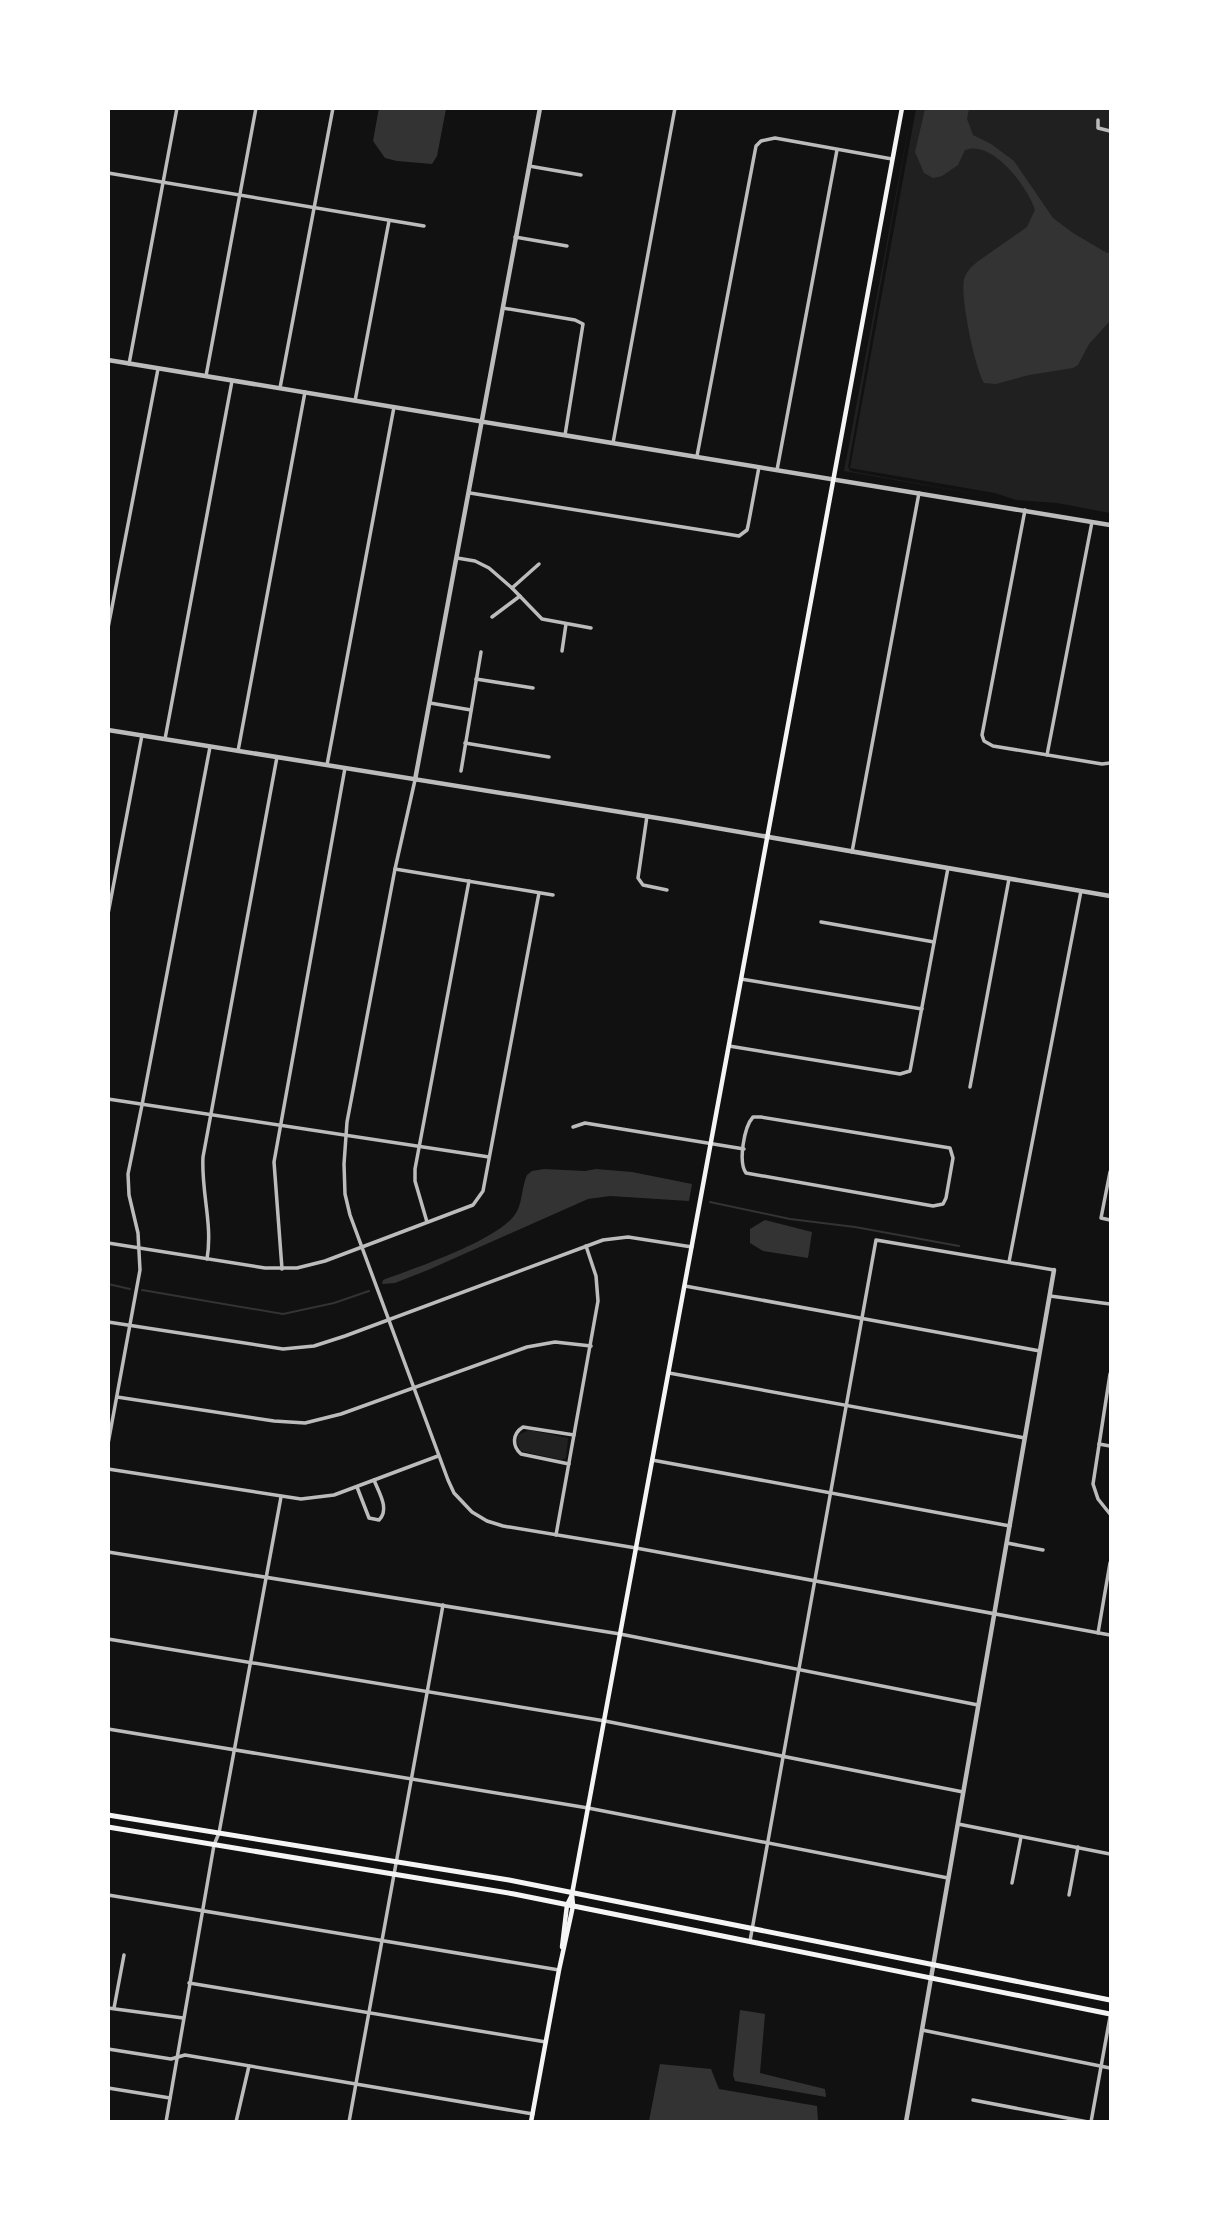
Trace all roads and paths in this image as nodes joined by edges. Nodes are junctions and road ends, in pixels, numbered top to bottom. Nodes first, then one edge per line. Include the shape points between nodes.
1 (177, 108) edge
2 (256, 108) edge
3 (333, 108) edge
4 (540, 108) edge
5 (675, 108) edge
6 (902, 108) edge
7 (1097, 120) dead end
8 (1111, 131) edge
9 (837, 150) junction
10 (892, 159) junction
11 (529, 166) junction
12 (108, 173) edge
13 (581, 175) dead end
14 (163, 182) junction
15 (239, 195) junction
16 (314, 208) junction
17 (389, 220) junction
18 (424, 226) dead end
19 (515, 237) junction
20 (568, 246) dead end
21 (502, 308) junction
22 (108, 360) edge
23 (129, 363) junction
24 (158, 368) junction
25 (206, 376) junction
26 (232, 381) junction
27 (280, 388) junction
28 (305, 392) junction
29 (355, 401) junction
30 (394, 407) junction
31 (482, 421) junction
32 (565, 435) junction
33 (613, 443) junction
34 (697, 456) junction
35 (759, 467) junction
36 (777, 470) junction
37 (832, 479) junction
38 (470, 493) junction
39 (919, 493) junction
40 (1025, 510) junction
41 (1092, 522) junction
42 (1111, 525) edge
43 (457, 558) junction
44 (539, 564) dead end
45 (512, 587) junction
46 (520, 596) junction
47 (492, 617) dead end
48 (566, 624) junction
49 (108, 628) edge
50 (591, 628) dead end
51 (562, 651) dead end
52 (481, 652) dead end
53 (477, 679) junction
54 (533, 688) dead end
55 (430, 703) junction
56 (471, 710) junction
57 (108, 730) edge
58 (142, 735) junction
59 (165, 739) junction
60 (466, 743) junction
61 (209, 747) junction
62 (238, 751) junction
63 (1047, 755) junction
64 (277, 757) junction
65 (549, 757) dead end
66 (1111, 763) edge
67 (327, 765) junction
68 (345, 768) junction
69 (461, 771) dead end
70 (415, 780) junction
71 (647, 816) junction
72 (767, 837) junction
73 (852, 852) junction
74 (948, 868) junction
75 (395, 869) junction
76 (1009, 879) junction
77 (468, 881) junction
78 (667, 890) dead end
79 (1081, 891) junction
80 (539, 893) junction
81 (552, 895) dead end
82 (1111, 896) edge
83 (108, 914) edge
84 (821, 922) dead end
85 (934, 942) junction
86 (741, 979) junction
87 (922, 1009) junction
88 (729, 1046) junction
89 (970, 1087) dead end
90 (108, 1099) edge
91 (142, 1105) junction
92 (211, 1114) junction
93 (279, 1125) junction
94 (573, 1127) dead end
95 (346, 1136) junction
96 (711, 1144) junction
97 (419, 1145) junction
98 (744, 1149) junction
99 (489, 1157) junction
100 (1111, 1172) edge
101 (1111, 1220) edge
102 (427, 1222) junction
103 (108, 1243) edge
104 (586, 1246) junction
105 (361, 1247) junction
106 (692, 1247) junction
107 (139, 1248) junction
108 (207, 1259) junction
109 (1009, 1262) junction
110 (282, 1269) junction
111 (1054, 1270) joint
112 (685, 1286) junction
113 (1050, 1296) junction
114 (1111, 1304) edge
115 (862, 1318) junction
116 (389, 1319) junction
117 (108, 1322) edge
118 (130, 1325) junction
119 (591, 1346) junction
120 (1040, 1351) junction
121 (668, 1373) junction
122 (1110, 1377) edge
123 (413, 1387) junction
124 (117, 1396) junction
125 (847, 1406) junction
126 (111, 1422) edge
127 (574, 1435) junction
128 (1025, 1438) junction
129 (108, 1444) edge
130 (1098, 1444) junction
131 (1111, 1446) edge
132 (438, 1456) junction
133 (652, 1460) junction
134 (569, 1464) junction
135 (108, 1469) edge
136 (374, 1480) junction
137 (357, 1487) junction
138 (831, 1493) junction
139 (281, 1497) junction
140 (1111, 1514) edge
141 (1010, 1526) junction
142 (556, 1535) junction
143 (1007, 1544) junction
144 (636, 1548) junction
145 (1043, 1550) dead end
146 (108, 1552) edge
147 (1111, 1563) edge
148 (267, 1577) junction
149 (815, 1581) junction
150 (1108, 1586) edge
151 (443, 1605) junction
152 (995, 1614) junction
153 (1098, 1633) junction
154 (620, 1634) junction
155 (1111, 1636) edge
156 (108, 1639) edge
157 (251, 1663) junction
158 (800, 1669) junction
159 (428, 1691) junction
160 (978, 1704) junction
161 (605, 1721) junction
162 (108, 1728) edge
163 (234, 1749) junction
164 (784, 1756) junction
165 (411, 1779) junction
166 (963, 1792) junction
167 (588, 1808) junction
168 (108, 1815) edge
169 (958, 1824) junction
170 (108, 1827) edge
171 (219, 1833) junction
172 (1021, 1836) junction
173 (768, 1843) junction
174 (214, 1844) junction
175 (1078, 1847) junction
176 (1111, 1854) edge
177 (396, 1862) junction
178 (393, 1874) junction
179 (948, 1878) junction
180 (1012, 1883) dead end
181 (572, 1894) junction
182 (108, 1895) edge
183 (1069, 1895) dead end
184 (570, 1906) junction
185 (202, 1911) junction
186 (753, 1929) junction
187 (380, 1941) junction
188 (750, 1941) junction
189 (124, 1955) dead end
190 (933, 1965) junction
191 (558, 1970) junction
192 (930, 1976) junction
193 (190, 1983) junction
194 (1111, 2000) edge
195 (108, 2008) edge
196 (114, 2008) junction
197 (368, 2012) junction
198 (1111, 2015) edge
199 (183, 2018) junction
200 (922, 2030) junction
201 (546, 2042) junction
202 (108, 2049) edge
203 (177, 2057) junction
204 (249, 2065) junction
205 (1102, 2067) junction
206 (1111, 2068) edge
207 (356, 2083) junction
208 (108, 2088) edge
209 (170, 2098) junction
210 (972, 2100) dead end
211 (533, 2114) junction
212 (166, 2122) edge
213 (236, 2122) edge
214 (349, 2122) edge
215 (531, 2122) edge
216 (906, 2122) edge
217 (1090, 2122) edge

1 - 14 street
2 - 15 street
3 - 16 street
4 - 11 street
5 - 33 street
6 - 10 main road
7 - 8 street via 1098,128
9 - 10 street
9 - 34 street via 775,138 761,141 753,154
9 - 36 street
10 - 37 main road
11 - 13 street
11 - 19 street
12 - 14 street
14 - 15 street
14 - 23 street
15 - 16 street
15 - 25 street
16 - 17 street
16 - 27 street
17 - 18 street
17 - 29 street
19 - 20 street
19 - 21 street
21 - 31 street
21 - 32 street via 583,324
22 - 23 street
23 - 24 street
24 - 25 street
24 - 49 street
25 - 26 street
26 - 27 street
26 - 59 street
27 - 28 street
28 - 29 street
28 - 62 street
29 - 30 street
30 - 31 street
30 - 67 street
31 - 32 street
31 - 38 street
32 - 33 street
33 - 34 street
34 - 35 street
35 - 36 street
35 - 38 street via 747,530 739,536
36 - 37 street
37 - 39 street
37 - 72 main road
38 - 43 street
39 - 40 street
39 - 73 street
40 - 41 street
40 - 63 street via 982,735 993,746
41 - 42 street
41 - 63 street
43 - 45 street via 482,564
43 - 55 street
44 - 45 street
45 - 46 street
46 - 47 street
46 - 48 street via 542,619
48 - 50 street
48 - 51 street
52 - 53 street
53 - 54 street
53 - 56 street
55 - 56 street
55 - 70 street
56 - 60 street
57 - 58 street
58 - 59 street
58 - 83 street
59 - 61 street
60 - 65 street
60 - 69 street
61 - 62 street
61 - 91 street
62 - 64 street
63 - 66 street
64 - 67 street
64 - 92 street
67 - 68 street
68 - 70 street
68 - 93 street
70 - 71 street
70 - 75 street
71 - 72 street
71 - 78 street via 638,878 643,885
72 - 73 street
72 - 86 main road
73 - 74 street
74 - 76 street
74 - 85 street
75 - 77 street
75 - 95 street
76 - 79 street
76 - 89 street
77 - 80 street
77 - 97 street
79 - 82 street
79 - 109 street
80 - 81 street
80 - 99 street
84 - 85 street
85 - 87 street
86 - 87 street
86 - 88 main road
87 - 88 street via 910,1071 900,1074
88 - 96 main road
90 - 91 street
91 - 92 street
91 - 107 street via 128,1174
92 - 93 street
92 - 108 street via 202,1181 210,1222
93 - 95 street
93 - 110 street via 274,1162
94 - 96 street via 585,1123
95 - 97 street
95 - 105 street via 345,1194
96 - 98 street
96 - 106 main road
97 - 99 street
97 - 102 street via 415,1181
98 - 98 street via 742,1167 750,1175 933,1206 943,1204 946,1198 953,1158 946,1147 755,1116
99 - 102 street via 479,1199
100 - 101 street via 1101,1218
102 - 105 street
103 - 107 street
104 - 106 street via 628,1237
104 - 116 street
104 - 119 street via 598,1290
105 - 110 street via 311,1265
105 - 116 street
106 - 112 main road
107 - 108 street
107 - 118 street via 140,1270
108 - 110 street
109 - 111 street
109 - 115 street via 876,1240
111 - 113 street
112 - 115 street
112 - 121 main road
113 - 114 street
113 - 120 street
115 - 120 street
115 - 125 street
116 - 118 street via 314,1346 283,1349
116 - 123 street
117 - 118 street
118 - 124 street
119 - 123 street via 555,1342 527,1347
119 - 127 street
120 - 128 street
121 - 125 street
121 - 133 main road
122 - 130 street
123 - 124 street via 305,1423
123 - 132 street
124 - 126 street
125 - 128 street
125 - 138 street
126 - 129 street
127 - 134 street
127 - 134 street via 523,1427 515,1434 515,1447 521,1454
128 - 141 street
130 - 131 street
130 - 140 street via 1094,1489
132 - 136 street
132 - 142 street via 454,1493 472,1512 503,1526
133 - 138 street
133 - 144 main road
134 - 142 street
135 - 139 street
136 - 137 street
136 - 137 street via 385,1509 379,1520 367,1514
137 - 139 street via 317,1498
138 - 141 street
138 - 149 street
139 - 148 street
141 - 143 street
142 - 144 street
143 - 145 street
143 - 152 street
144 - 149 street
144 - 154 main road
146 - 148 street
147 - 150 street
148 - 151 street
148 - 157 street
149 - 152 street
149 - 158 street
150 - 153 street
151 - 154 street
151 - 159 street
152 - 153 street
152 - 160 street
153 - 155 street
154 - 158 street
154 - 161 main road
156 - 157 street
157 - 159 street
157 - 163 street
158 - 160 street
158 - 164 street
159 - 161 street
159 - 165 street
160 - 166 street
161 - 164 street
161 - 167 main road
162 - 163 street
163 - 165 street
163 - 171 street
164 - 166 street
164 - 173 street
165 - 167 street
165 - 177 street
166 - 169 street
167 - 173 street
167 - 181 main road
168 - 171 main road
169 - 172 street
169 - 179 street
170 - 174 main road
171 - 174 street
171 - 177 main road
172 - 175 street
172 - 180 street
173 - 179 street
173 - 186 street
174 - 178 main road
174 - 185 street
175 - 176 street
175 - 183 street
177 - 178 street
177 - 181 main road
178 - 184 main road
178 - 187 street
179 - 190 street
181 - 184 main road
181 - 186 main road
182 - 185 street
184 - 188 main road
184 - 191 main road
185 - 187 street
185 - 193 street
186 - 188 street
186 - 190 main road
187 - 191 street
187 - 197 street
188 - 192 main road
189 - 196 street
190 - 192 street
190 - 194 main road
191 - 201 main road
192 - 198 main road
192 - 200 street
193 - 197 street
193 - 199 street
195 - 196 street
196 - 199 street
197 - 201 street
197 - 207 street
198 - 205 street
199 - 203 street
200 - 205 street
200 - 216 street
201 - 211 main road
202 - 203 street
203 - 204 street
203 - 209 street
204 - 207 street
204 - 213 street
205 - 206 street
205 - 217 street
207 - 211 street
207 - 214 street
208 - 209 street
209 - 212 street
210 - 217 street
211 - 215 main road

